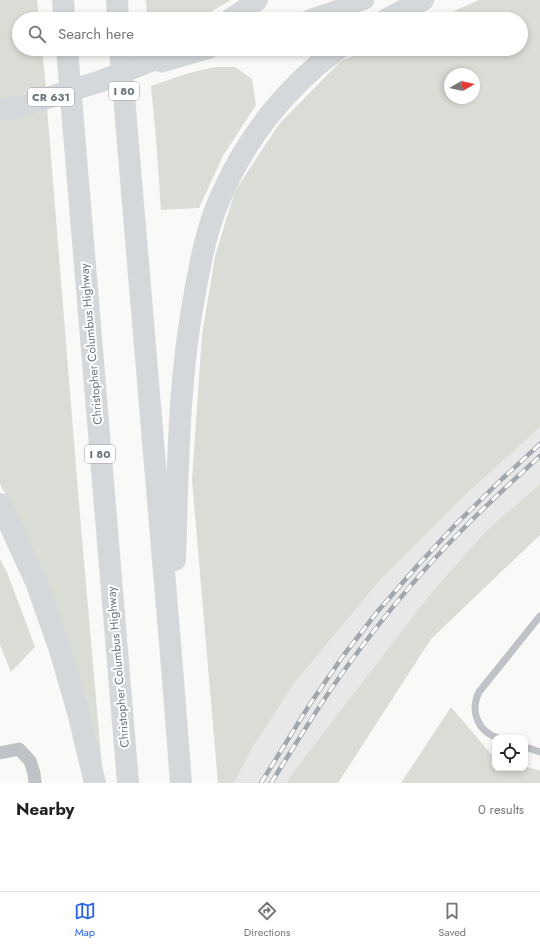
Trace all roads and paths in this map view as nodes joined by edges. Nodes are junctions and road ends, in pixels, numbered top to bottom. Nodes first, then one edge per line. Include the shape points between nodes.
1 (62, 0) edge
2 (117, 0) edge
3 (257, 0) edge
4 (365, 0) edge
5 (423, 0) edge
6 (63, 12) edge
7 (118, 12) edge
8 (242, 12) edge
9 (330, 12) edge
10 (400, 12) edge
11 (67, 56) edge
12 (121, 56) edge
13 (161, 56) edge
14 (186, 56) edge
15 (329, 56) edge
16 (101, 81) junction
17 (0, 110) edge
18 (0, 504) edge
19 (0, 513) edge
20 (13, 533) junction
21 (540, 616) edge
22 (172, 667) junction
23 (492, 736) edge
24 (528, 748) edge
25 (540, 752) edge
26 (0, 753) edge
27 (35, 783) edge
28 (95, 783) edge
29 (128, 783) edge
30 (181, 783) edge

1 - 6 highway
2 - 7 highway
3 - 8 highway
4 - 9 main road
5 - 10 highway
11 - 29 highway, Christopher Columbus Highway / I 80
12 - 22 highway, I 80
13 - 16 highway
14 - 16 main road, CR 631
15 - 22 highway via 286,94 260,126 237,162 220,197 200,262 183,369
16 - 17 highway, CR 631 via 25,105
18 - 20 highway
19 - 20 highway
20 - 28 highway via 36,582 59,647
21 - 23 lane via 476,698 476,717
22 - 30 highway, I 80
24 - 25 lane
26 - 27 street via 19,749 30,761

